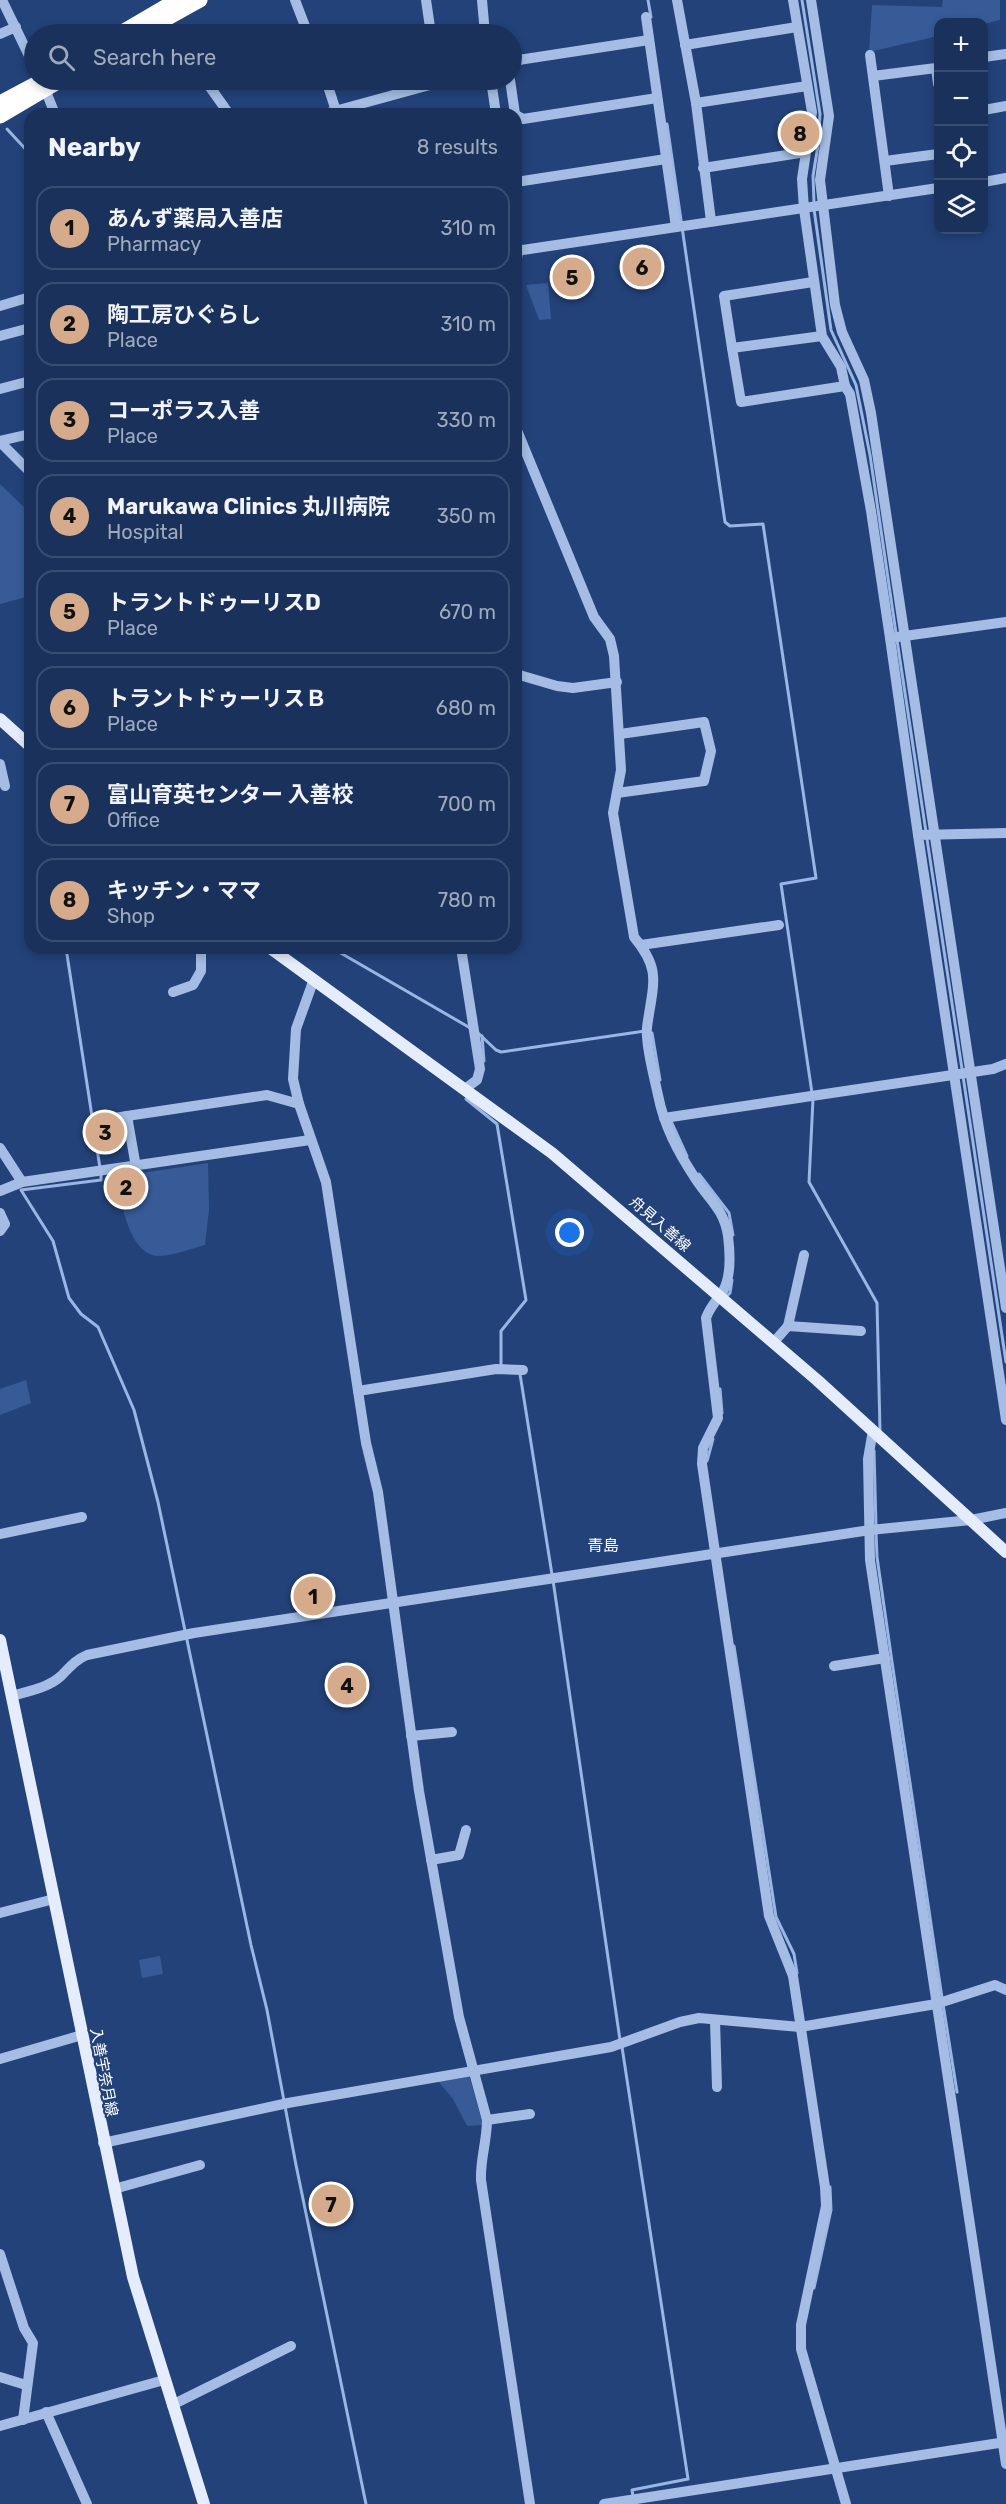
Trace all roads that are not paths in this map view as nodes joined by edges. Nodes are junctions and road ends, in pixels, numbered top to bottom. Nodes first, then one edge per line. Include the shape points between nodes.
1 (2, 0) edge
2 (177, 0) edge
3 (198, 0) edge
4 (295, 0) edge
5 (426, 0) edge
6 (482, 0) edge
7 (677, 0) edge
8 (793, 0) edge
9 (811, 0) edge
10 (646, 16) dead end
11 (164, 20) junction
12 (136, 24) edge
13 (157, 24) edge
14 (167, 24) edge
15 (304, 24) edge
16 (430, 24) edge
17 (484, 24) edge
18 (16, 27) junction
19 (797, 27) junction
20 (0, 34) edge
21 (650, 40) junction
22 (24, 44) edge
23 (685, 45) junction
24 (1006, 54) edge
25 (870, 55) dead end
26 (988, 56) edge
27 (522, 59) edge
28 (934, 67) edge
29 (873, 76) junction
30 (807, 86) junction
31 (31, 90) edge
32 (46, 90) edge
33 (212, 90) edge
34 (329, 90) edge
35 (407, 90) edge
36 (492, 90) edge
37 (512, 90) edge
38 (657, 98) junction
39 (696, 102) junction
40 (1006, 106) edge
41 (53, 108) edge
42 (225, 108) edge
43 (335, 108) edge
44 (346, 108) edge
45 (495, 108) edge
46 (515, 108) edge
47 (988, 109) edge
48 (1, 111) edge
49 (522, 118) edge
50 (806, 152) junction
51 (934, 155) edge
52 (666, 159) junction
53 (885, 161) junction
54 (703, 168) junction
55 (1006, 178) edge
56 (522, 181) edge
57 (988, 181) edge
58 (934, 190) edge
59 (889, 196) junction
60 (823, 206) junction
61 (804, 209) junction
62 (711, 221) junction
63 (676, 226) junction
64 (522, 250) edge
65 (813, 282) junction
66 (24, 299) edge
67 (0, 306) edge
68 (24, 330) edge
69 (0, 336) edge
70 (822, 336) junction
71 (732, 348) junction
72 (24, 382) edge
73 (845, 386) junction
74 (0, 388) edge
75 (24, 436) edge
76 (0, 442) edge
77 (522, 443) edge
78 (24, 466) edge
79 (1006, 622) edge
80 (905, 636) junction
81 (890, 638) junction
82 (522, 676) edge
83 (616, 682) junction
84 (0, 719) edge
85 (620, 734) junction
86 (24, 741) edge
87 (0, 764) edge
88 (5, 786) dead end
89 (617, 793) junction
90 (934, 833) junction
91 (1006, 833) edge
92 (918, 835) junction
93 (779, 925) dead end
94 (641, 945) junction
95 (201, 954) edge
96 (281, 954) edge
97 (462, 954) edge
98 (314, 979) junction
99 (173, 992) dead end
100 (1006, 1064) edge
101 (971, 1072) junction
102 (956, 1074) junction
103 (466, 1089) junction
104 (299, 1104) junction
105 (128, 1116) junction
106 (664, 1118) junction
107 (96, 1121) dead end
108 (310, 1140) junction
109 (0, 1148) edge
110 (136, 1167) junction
111 (22, 1182) junction
112 (0, 1191) edge
113 (0, 1213) edge
114 (0, 1231) edge
115 (804, 1255) dead end
116 (719, 1296) junction
117 (1006, 1308) edge
118 (788, 1326) junction
119 (861, 1331) dead end
120 (773, 1343) junction
121 (523, 1370) dead end
122 (358, 1390) junction
123 (1006, 1420) edge
124 (873, 1430) junction
125 (1006, 1514) edge
126 (82, 1517) dead end
127 (971, 1520) junction
128 (870, 1530) junction
129 (0, 1534) edge
130 (1006, 1552) edge
131 (715, 1554) junction
132 (393, 1602) junction
133 (0, 1640) edge
134 (885, 1658) junction
135 (834, 1666) dead end
136 (12, 1696) junction
137 (452, 1732) dead end
138 (411, 1736) junction
139 (466, 1830) dead end
140 (431, 1860) junction
141 (54, 1899) junction
142 (0, 1913) edge
143 (1006, 1990) edge
144 (936, 2004) junction
145 (714, 2020) junction
146 (800, 2027) junction
147 (82, 2035) junction
148 (0, 2060) edge
149 (473, 2071) junction
150 (717, 2087) dead end
151 (531, 2114) dead end
152 (487, 2120) junction
153 (103, 2143) junction
154 (200, 2165) dead end
155 (114, 2189) junction
156 (0, 2254) edge
157 (291, 2346) dead end
158 (0, 2377) edge
159 (164, 2380) junction
160 (26, 2385) junction
161 (172, 2405) junction
162 (46, 2412) junction
163 (23, 2420) junction
164 (0, 2426) edge
165 (1004, 2442) edge
166 (1006, 2464) edge
167 (836, 2468) junction
168 (87, 2504) edge
169 (204, 2504) edge
170 (530, 2504) edge
171 (604, 2504) edge
172 (846, 2504) edge

1 - 18 street
2 - 12 highway
3 - 11 highway
4 - 15 street
5 - 16 street
6 - 17 street
7 - 23 street
8 - 19 street
9 - 60 street via 829,116 820,180
10 - 21 street
11 - 13 highway
11 - 14 street
18 - 20 street
18 - 22 street
19 - 23 street
19 - 30 street
21 - 27 street
21 - 38 street
23 - 39 street
24 - 26 street
25 - 29 street
28 - 29 street
29 - 53 street
30 - 39 street
30 - 50 street via 812,112
31 - 48 highway
32 - 41 street
33 - 42 street
34 - 43 street
35 - 44 street
36 - 45 street
37 - 46 street
38 - 49 street
38 - 52 street
39 - 54 street
40 - 47 street
50 - 54 street
50 - 61 street via 802,178
51 - 53 street
52 - 56 street
52 - 63 street
53 - 59 street
54 - 62 street
55 - 57 street
58 - 59 street
59 - 60 street
60 - 61 street
60 - 80 street via 835,305 842,332 864,380 871,412
61 - 62 street
61 - 65 street
62 - 63 street
63 - 64 street
65 - 70 street
65 - 71 street via 724,296
66 - 67 street
68 - 69 street
70 - 71 street
70 - 73 street via 841,367
71 - 73 street via 741,402
72 - 74 street
73 - 81 street via 850,394 871,511
75 - 76 street
76 - 78 street
77 - 83 street via 594,617 610,639
79 - 80 street
80 - 81 street
80 - 90 street
81 - 92 street
82 - 83 street via 573,688
83 - 85 street
84 - 86 main road
85 - 89 street
85 - 89 street via 704,722 711,751 704,781
87 - 88 street
89 - 94 street via 614,813 634,937
90 - 91 street
90 - 92 street
90 - 101 street
92 - 102 street
93 - 94 street
94 - 106 street via 652,963 654,987 646,1035
95 - 99 street via 201,971 193,986
96 - 98 main road, 舟見入善線
97 - 103 street via 480,1069 477,1080
98 - 103 main road, 舟見入善線
98 - 104 street via 293,1048 293,1079
100 - 101 street
101 - 102 street
101 - 117 street
102 - 106 street
102 - 123 street
103 - 116 main road, 舟見入善線 via 552,1153
104 - 105 street via 267,1095
104 - 108 street
105 - 107 street
105 - 110 street
106 - 116 street via 681,1154 725,1218 728,1275
108 - 110 street
108 - 122 street via 325,1177
109 - 111 street
110 - 111 street
111 - 112 street
113 - 114 street via 5,1224
115 - 118 street
116 - 120 main road, 舟見入善線
116 - 131 street via 706,1318 718,1418 703,1448 702,1464
118 - 119 street
118 - 120 street
120 - 124 main road, 舟見入善線
121 - 122 street via 496,1369
122 - 132 street via 378,1492
124 - 127 main road, 舟見入善線
124 - 128 street via 868,1459
125 - 127 street
126 - 129 street
127 - 128 street
127 - 130 main road, 舟見入善線
128 - 131 street
128 - 134 street via 870,1560
131 - 132 street
131 - 146 street via 769,1916 793,1976
132 - 136 street via 194,1633 87,1655 49,1684
132 - 138 street
133 - 136 main road, 入善宇奈月線
134 - 135 street
134 - 144 street
136 - 141 main road, 入善宇奈月線
137 - 138 street
138 - 140 street
139 - 140 street via 459,1855
140 - 149 street via 459,2017
141 - 142 street
141 - 147 main road, 入善宇奈月線
143 - 144 street via 995,1985
144 - 146 street
144 - 165 street
145 - 146 street
145 - 149 street via 680,2022 611,2047
145 - 150 street
146 - 167 street via 826,2206 801,2325 801,2349
147 - 148 street
147 - 153 main road, 入善宇奈月線
149 - 152 street
149 - 153 street via 288,2103
151 - 152 street
152 - 170 street via 481,2180
153 - 155 main road, 入善宇奈月線
154 - 155 street
155 - 159 main road, 入善宇奈月線 via 133,2277
156 - 160 street via 24,2328 33,2343
157 - 161 street
158 - 160 street
159 - 161 main road, 入善宇奈月線
159 - 162 street
160 - 163 street
161 - 169 main road, 入善宇奈月線
162 - 163 street
162 - 168 street
163 - 164 street
165 - 166 street
165 - 167 street
167 - 171 street
167 - 172 street

